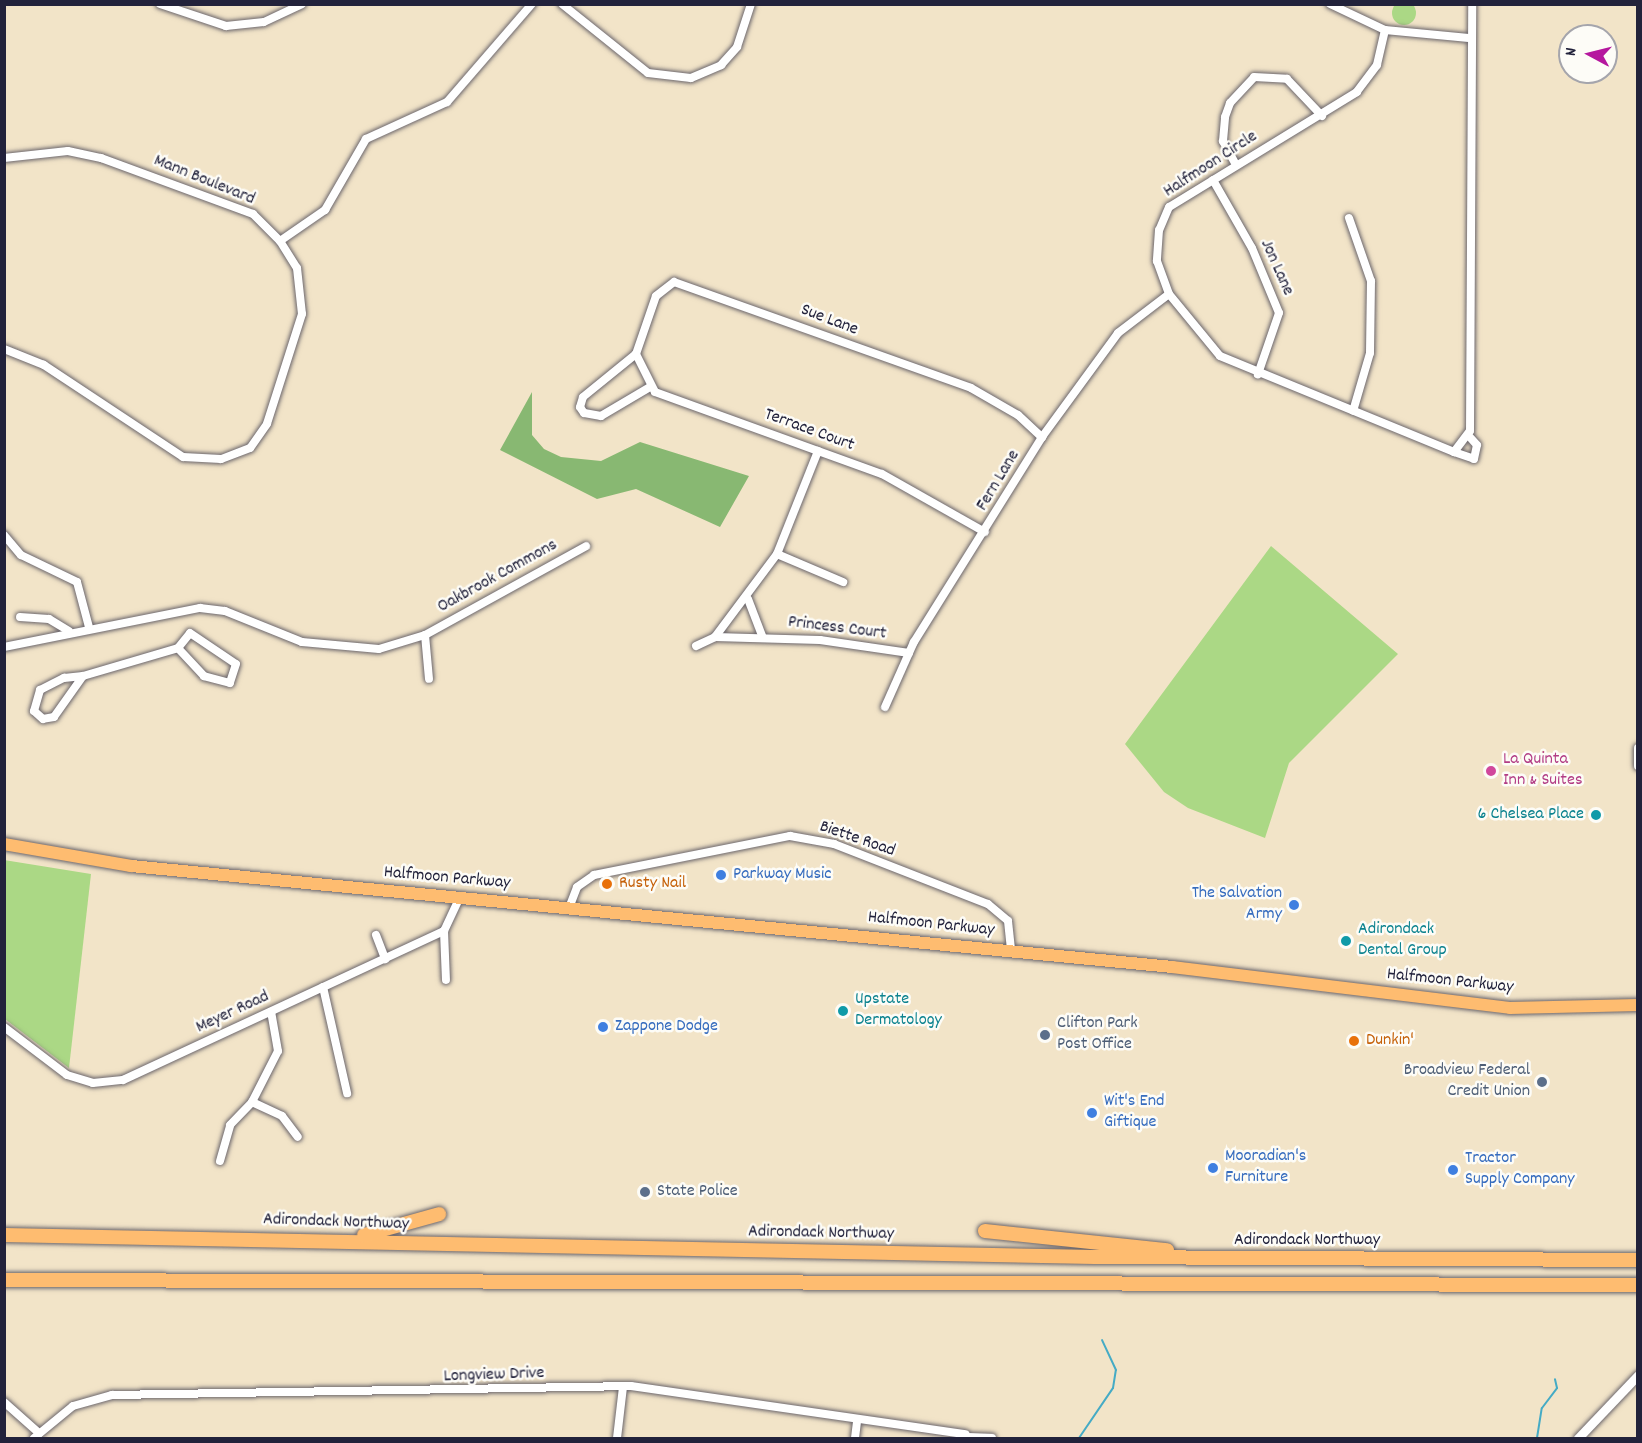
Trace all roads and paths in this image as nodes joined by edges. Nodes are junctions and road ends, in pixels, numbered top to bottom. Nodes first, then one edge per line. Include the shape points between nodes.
1 (160, 4) edge
2 (302, 4) edge
3 (532, 4) edge
4 (562, 4) edge
5 (751, 4) edge
6 (1330, 4) edge
7 (1472, 4) edge
8 (1385, 30) junction
9 (1469, 38) junction
10 (1322, 116) junction
11 (4, 158) edge
12 (1235, 164) junction
13 (1213, 180) junction
14 (1349, 218) dead end
15 (280, 242) junction
16 (1169, 294) junction
17 (4, 349) edge
18 (636, 354) junction
19 (1258, 374) junction
20 (650, 387) junction
21 (1353, 411) junction
22 (1469, 436) junction
23 (1042, 437) junction
24 (818, 451) junction
25 (1454, 452) junction
26 (985, 532) junction
27 (4, 535) edge
28 (586, 546) dead end
29 (777, 554) junction
30 (843, 582) dead end
31 (748, 599) junction
32 (20, 618) dead end
33 (89, 627) junction
34 (69, 631) junction
35 (424, 635) junction
36 (762, 636) junction
37 (715, 638) junction
38 (696, 646) dead end
39 (4, 647) edge
40 (178, 648) junction
41 (909, 653) junction
42 (82, 676) junction
43 (429, 679) dead end
44 (885, 707) dead end
45 (1638, 748) edge
46 (1638, 766) edge
47 (4, 843) edge
48 (460, 897) junction
49 (569, 908) junction
50 (444, 932) junction
51 (376, 935) dead end
52 (1011, 951) junction
53 (385, 959) junction
54 (446, 980) dead end
55 (323, 987) junction
56 (1638, 1005) edge
57 (272, 1012) junction
58 (4, 1027) edge
59 (347, 1093) dead end
60 (252, 1102) junction
61 (298, 1137) dead end
62 (220, 1161) dead end
63 (439, 1214) dead end
64 (985, 1231) dead end
65 (4, 1235) edge
66 (274, 1239) junction
67 (1253, 1259) junction
68 (1638, 1260) edge
69 (4, 1280) edge
70 (1638, 1285) edge
71 (1638, 1375) edge
72 (623, 1387) junction
73 (4, 1402) edge
74 (857, 1421) junction
75 (37, 1436) edge
76 (965, 1436) edge
77 (617, 1438) edge
78 (855, 1438) edge
79 (992, 1438) edge
80 (1578, 1438) edge

1 - 2 street via 226,26 264,22
3 - 15 street via 447,102 366,139 325,210
4 - 5 street via 648,73 691,78 721,65 737,47
6 - 8 street
7 - 9 street, Halfmoon Circle
8 - 9 street
8 - 10 street, Halfmoon Circle via 1371,76
9 - 22 street, Halfmoon Circle
10 - 12 street, Halfmoon Circle
10 - 12 street via 1287,79 1254,77 1230,103 1225,117 1223,141
11 - 15 street, Mann Boulevard via 68,152 102,158 237,206
12 - 13 street, Halfmoon Circle
13 - 16 street, Halfmoon Circle via 1176,201 1163,218 1157,261
13 - 19 street, Jon Lane via 1252,248 1279,313
14 - 21 street via 1371,281 1370,353
15 - 17 street, Mann Boulevard via 302,280 300,332 267,424 250,448 235,456 183,457 44,365
16 - 19 street, Halfmoon Circle via 1212,350
16 - 23 street, Fern Lane via 1118,333
18 - 20 street
18 - 20 street via 583,397 580,407 584,413 601,416
18 - 23 street, Sue Lane via 656,296 668,284 681,283 971,388 1018,416
19 - 21 street, Halfmoon Circle
20 - 24 street, Terrace Court
21 - 25 street, Halfmoon Circle
22 - 25 street
22 - 25 street, Halfmoon Circle via 1478,448 1474,459
23 - 26 street, Fern Lane
24 - 26 street, Terrace Court via 917,489
24 - 29 street, Princess Court
26 - 41 street, Fern Lane
27 - 33 street via 21,555 77,582
28 - 35 street, Oakbrook Commons
29 - 30 street
29 - 31 street, Princess Court
31 - 36 street, Princess Court
31 - 37 street, Princess Court
32 - 34 street via 49,619
33 - 34 street, Oakbrook Commons
33 - 35 street, Oakbrook Commons via 212,608 326,647 379,649
34 - 39 street, Oakbrook Commons
35 - 43 street, Oakbrook Commons
36 - 37 street, Princess Court
36 - 41 street, Princess Court
37 - 38 street, Princess Court
40 - 40 street via 211,681 221,685 234,679 236,664 190,633
40 - 42 street
41 - 44 street, Fern Lane
42 - 42 street via 64,678 40,690 34,711 43,719 54,717
45 - 46 street
47 - 48 main road, Halfmoon Parkway via 101,863
48 - 49 main road, Halfmoon Parkway
48 - 50 street
49 - 52 main road, Halfmoon Parkway
49 - 52 street, Biette Road via 577,887 594,874 790,836 834,844 988,904 1008,921
50 - 53 street, Meyer Road
50 - 54 street
51 - 53 street
52 - 56 main road, Halfmoon Parkway via 1510,1008
53 - 55 street, Meyer Road
55 - 57 street, Meyer Road
55 - 59 street via 348,1077
57 - 58 street, Meyer Road via 113,1083 67,1075
57 - 60 street via 278,1051
60 - 61 street via 282,1116
60 - 62 street via 230,1125
63 - 66 highway via 376,1234
64 - 67 highway
65 - 66 highway, Adirondack Northway
66 - 67 highway, Adirondack Northway
67 - 68 highway, Adirondack Northway
69 - 70 highway
71 - 80 street
72 - 74 street, Longview Drive
72 - 75 street, Longview Drive via 112,1395 73,1406
72 - 77 street
73 - 75 street
74 - 76 street, Longview Drive
74 - 78 street
76 - 79 street, Longview Drive

